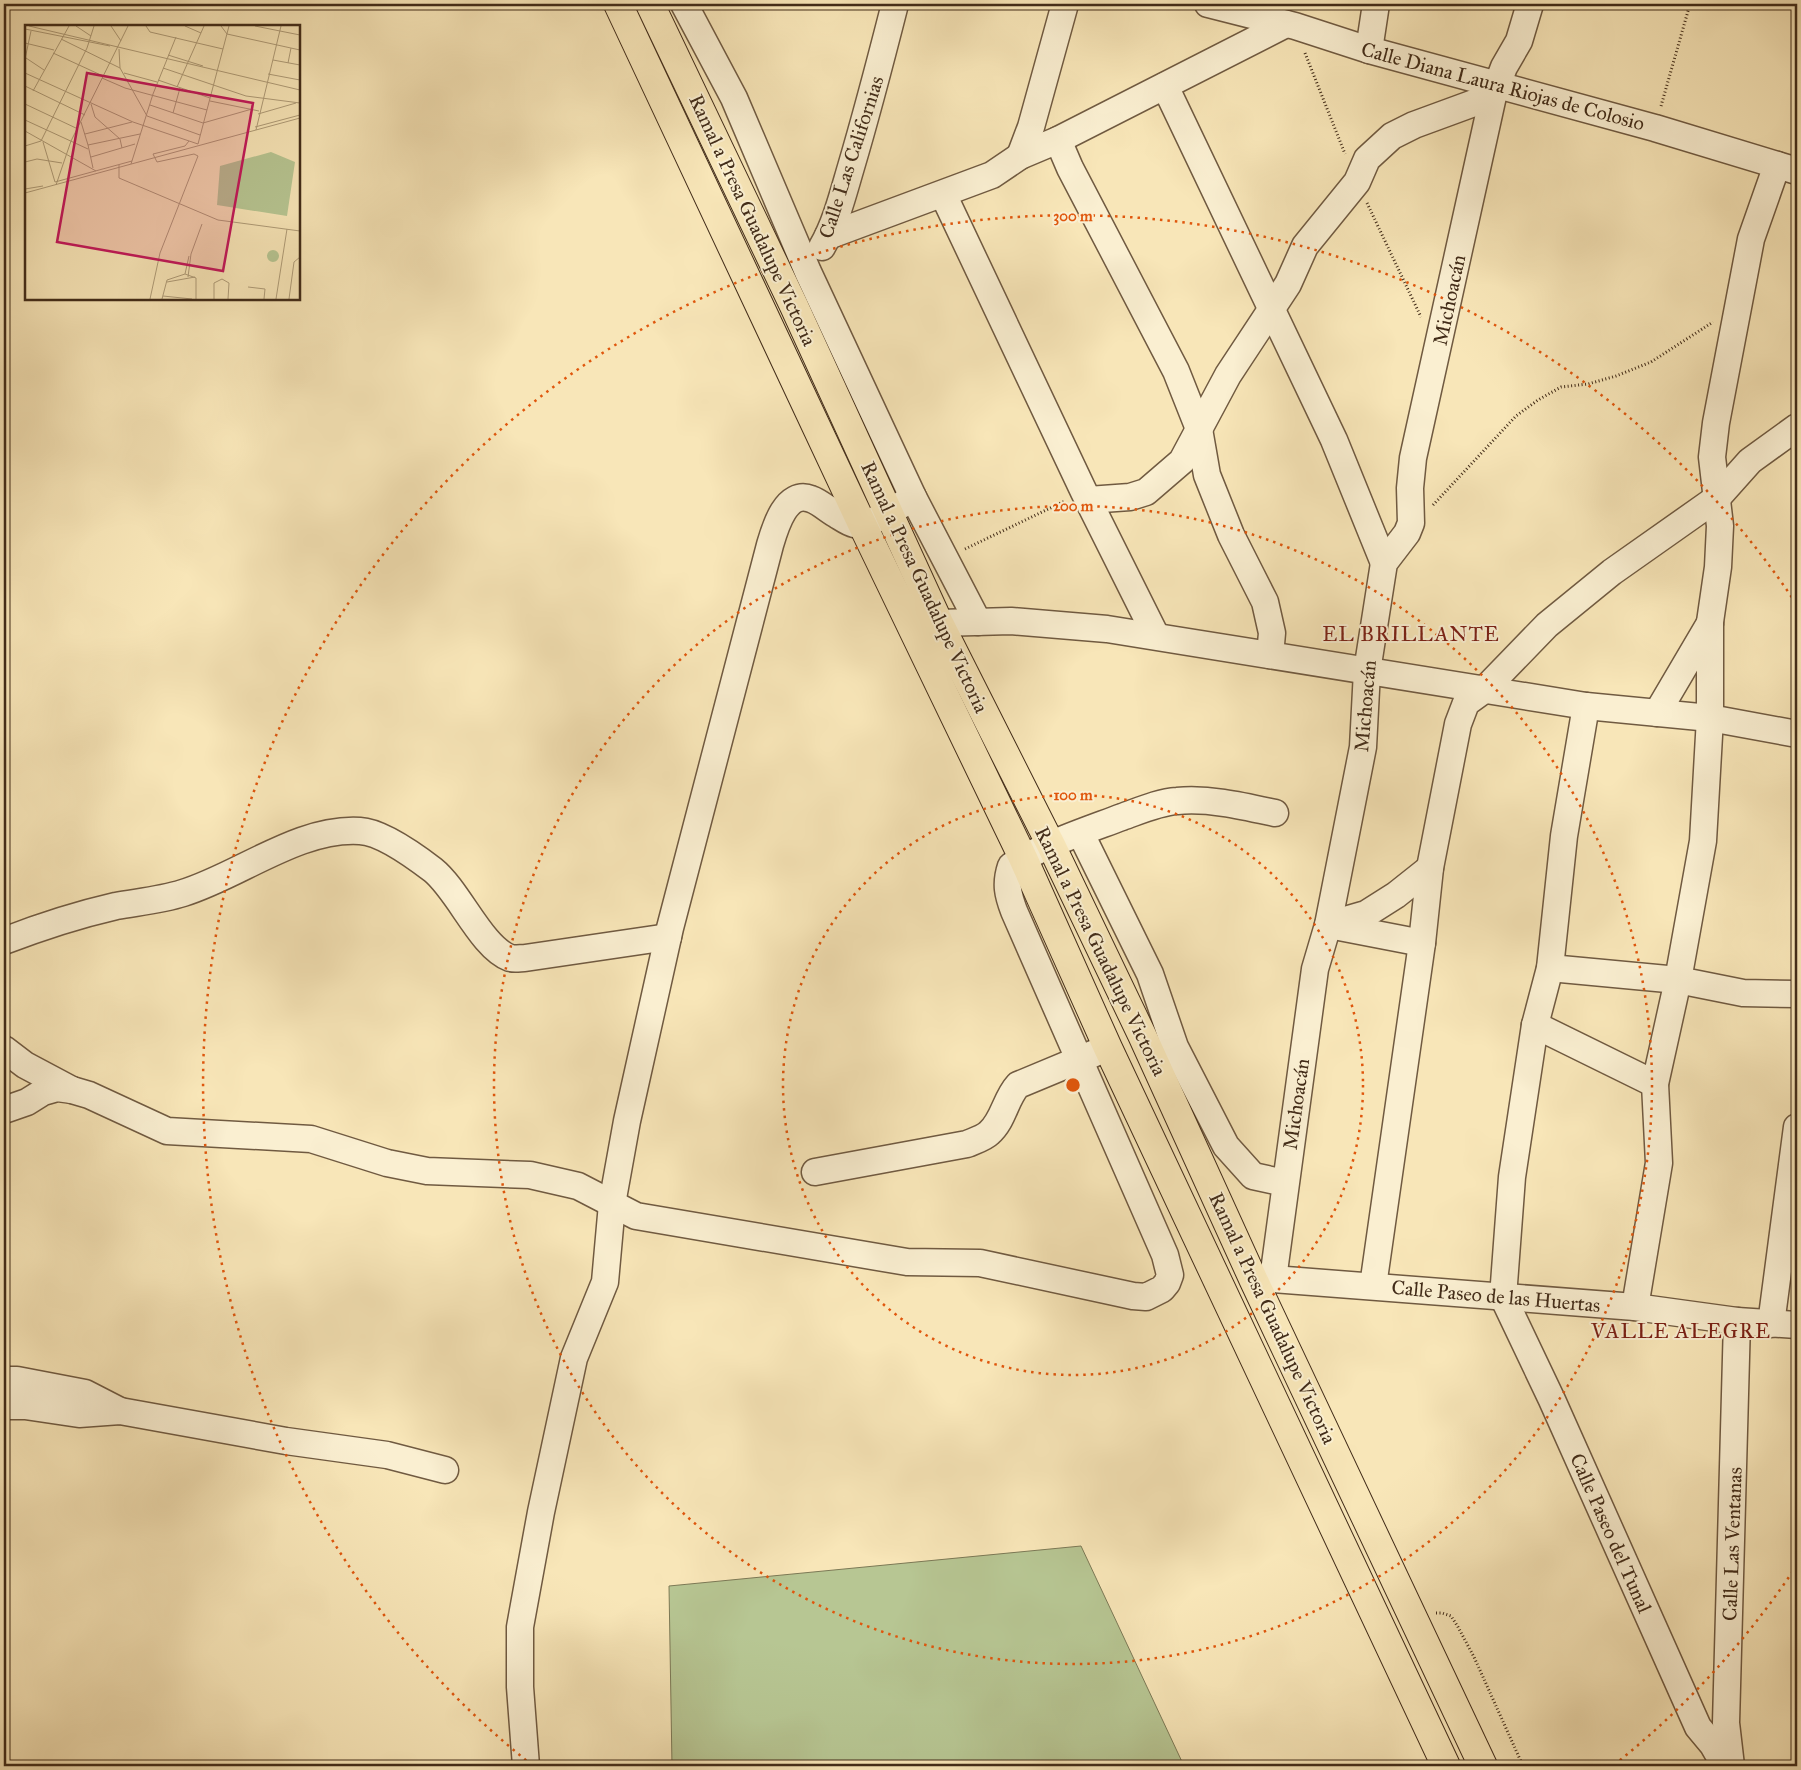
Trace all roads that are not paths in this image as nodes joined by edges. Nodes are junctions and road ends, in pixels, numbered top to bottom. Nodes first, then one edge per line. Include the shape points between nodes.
1 (618, 4) edge
2 (650, 4) edge
3 (684, 4) edge
4 (896, 4) edge
5 (1065, 4) edge
6 (1209, 4) edge
7 (1376, 4) edge
8 (1530, 4) edge
9 (1286, 24) junction
10 (1369, 50) junction
11 (1165, 86) junction
12 (1496, 90) junction
13 (1058, 140) junction
14 (1020, 156) junction
15 (1787, 168) edge
16 (943, 194) junction
17 (828, 236) junction
18 (808, 272) junction
19 (794, 306) junction
20 (1270, 310) junction
21 (1797, 427) edge
22 (1199, 429) junction
23 (1086, 496) junction
24 (914, 497) junction
25 (1717, 498) junction
26 (889, 512) junction
27 (862, 524) junction
28 (1384, 563) junction
29 (978, 622) junction
30 (1710, 622) junction
31 (939, 623) junction
32 (1156, 636) junction
33 (1270, 655) junction
34 (1367, 671) junction
35 (1484, 690) junction
36 (1586, 706) junction
37 (1657, 713) junction
38 (1710, 718) junction
39 (1797, 734) edge
40 (1275, 813) dead end
41 (1081, 834) junction
42 (1051, 845) junction
43 (1023, 858) junction
44 (1430, 868) junction
45 (1328, 925) junction
46 (668, 937) junction
47 (4, 941) edge
48 (1422, 942) junction
49 (1550, 968) junction
50 (1678, 980) junction
51 (1797, 994) edge
52 (1536, 1025) junction
53 (1108, 1048) junction
54 (4, 1049) edge
55 (1079, 1059) junction
56 (1655, 1084) junction
57 (72, 1090) junction
58 (4, 1110) edge
59 (1797, 1127) edge
60 (815, 1172) dead end
61 (1285, 1183) junction
62 (612, 1204) junction
63 (1264, 1280) junction
64 (1373, 1286) junction
65 (1503, 1297) junction
66 (1635, 1307) junction
67 (1737, 1321) junction
68 (1771, 1324) junction
69 (1797, 1324) edge
70 (4, 1380) edge
71 (4, 1406) edge
72 (120, 1411) junction
73 (445, 1470) dead end
74 (526, 1766) edge
75 (1446, 1766) edge
76 (1483, 1766) edge
77 (1725, 1766) edge
78 (1731, 1766) edge

1 - 27 main road, Ramal a Presa Guadalupe Victoria
2 - 19 main road, Ramal a Presa Guadalupe Victoria
3 - 18 street via 738,107
4 - 17 street, Calle Las Californias via 869,106
5 - 14 street
6 - 9 street, Calle Diana Laura Riojas de Colosio
7 - 10 street
8 - 12 street, Michoacán via 1519,41 1504,67
9 - 10 street, Calle Diana Laura Riojas de Colosio
9 - 11 street
10 - 12 street, Calle Diana Laura Riojas de Colosio
11 - 13 street
11 - 20 street
12 - 15 street, Calle Diana Laura Riojas de Colosio via 1655,128
12 - 20 street via 1392,136 1367,159 1357,182 1305,246 1288,284
12 - 28 street, Michoacán via 1412,464 1411,523
13 - 14 street
13 - 22 street via 1176,371
14 - 16 street via 992,175
15 - 25 street via 1750,239 1712,457
16 - 17 street
16 - 23 street
17 - 18 street, Calle Las Californias
18 - 19 street, Calle Las Californias
18 - 24 street
19 - 26 main road, Ramal a Presa Guadalupe Victoria
20 - 22 street via 1228,375
20 - 28 street via 1334,440
21 - 25 street via 1750,461
22 - 23 street via 1182,461 1146,492 1130,497
22 - 33 street via 1207,475 1231,535 1265,602 1271,625
23 - 32 street
24 - 26 street
24 - 29 street
25 - 30 street via 1719,551
25 - 35 street via 1612,572 1547,625
26 - 27 street
26 - 31 main road, Ramal a Presa Guadalupe Victoria
27 - 43 main road, Ramal a Presa Guadalupe Victoria
27 - 46 street via 854,524 806,497 795,499 778,521
28 - 34 street, Michoacán
29 - 31 street
29 - 32 street via 1061,624
30 - 37 street
30 - 38 street
31 - 42 main road, Ramal a Presa Guadalupe Victoria
32 - 33 street
33 - 34 street
34 - 35 street
34 - 45 street, Michoacán via 1363,747
35 - 36 street
35 - 44 street via 1466,702 1458,724
36 - 37 street
36 - 49 street via 1564,836
37 - 38 street
38 - 39 street
38 - 50 street via 1703,841
40 - 41 street via 1204,800 1175,801
41 - 42 street
41 - 61 street via 1150,974 1174,1047 1226,1146 1253,1176
42 - 43 street
42 - 63 main road, Ramal a Presa Guadalupe Victoria
43 - 53 main road, Ramal a Presa Guadalupe Victoria
43 - 55 street via 1011,866 1006,889
44 - 45 street via 1366,914
44 - 48 street
45 - 48 street
45 - 61 street, Michoacán via 1314,969
46 - 47 street via 511,958 484,935 451,889 433,871 374,834 352,831 324,834 288,847 185,893 75,917
46 - 62 street
48 - 64 street
49 - 50 street
49 - 52 street
50 - 51 street via 1743,993
50 - 56 street
52 - 56 street
52 - 65 street via 1512,1177
53 - 55 street
53 - 75 main road, Ramal a Presa Guadalupe Victoria
54 - 57 street via 25,1065
55 - 60 street via 1018,1085 1009,1094 996,1125 988,1134 968,1144
55 - 62 street via 1165,1255 1170,1274 1167,1283 1162,1290 1146,1297 980,1263 907,1262 636,1216
56 - 66 street via 1659,1163
57 - 58 street via 57,1088 43,1092
57 - 62 street via 167,1130 311,1139 387,1163 428,1171 530,1175 578,1186
59 - 68 street
61 - 63 street, Michoacán
62 - 74 street via 605,1282 574,1358 520,1627 520,1687
63 - 64 street, Calle Paseo de las Huertas
63 - 76 main road, Ramal a Presa Guadalupe Victoria via 1415,1622
64 - 65 street, Calle Paseo de las Huertas
65 - 66 street, Calle Paseo de las Huertas
65 - 77 street, Calle Paseo del Tunal via 1698,1727
66 - 67 street, Calle Paseo de las Huertas
67 - 68 street, Calle Paseo de las Huertas
67 - 78 street, Calle Las Ventanas via 1726,1723
68 - 69 street, Calle Paseo de las Huertas
70 - 72 street via 85,1393
71 - 72 street via 79,1414
72 - 73 street via 286,1441 387,1455

